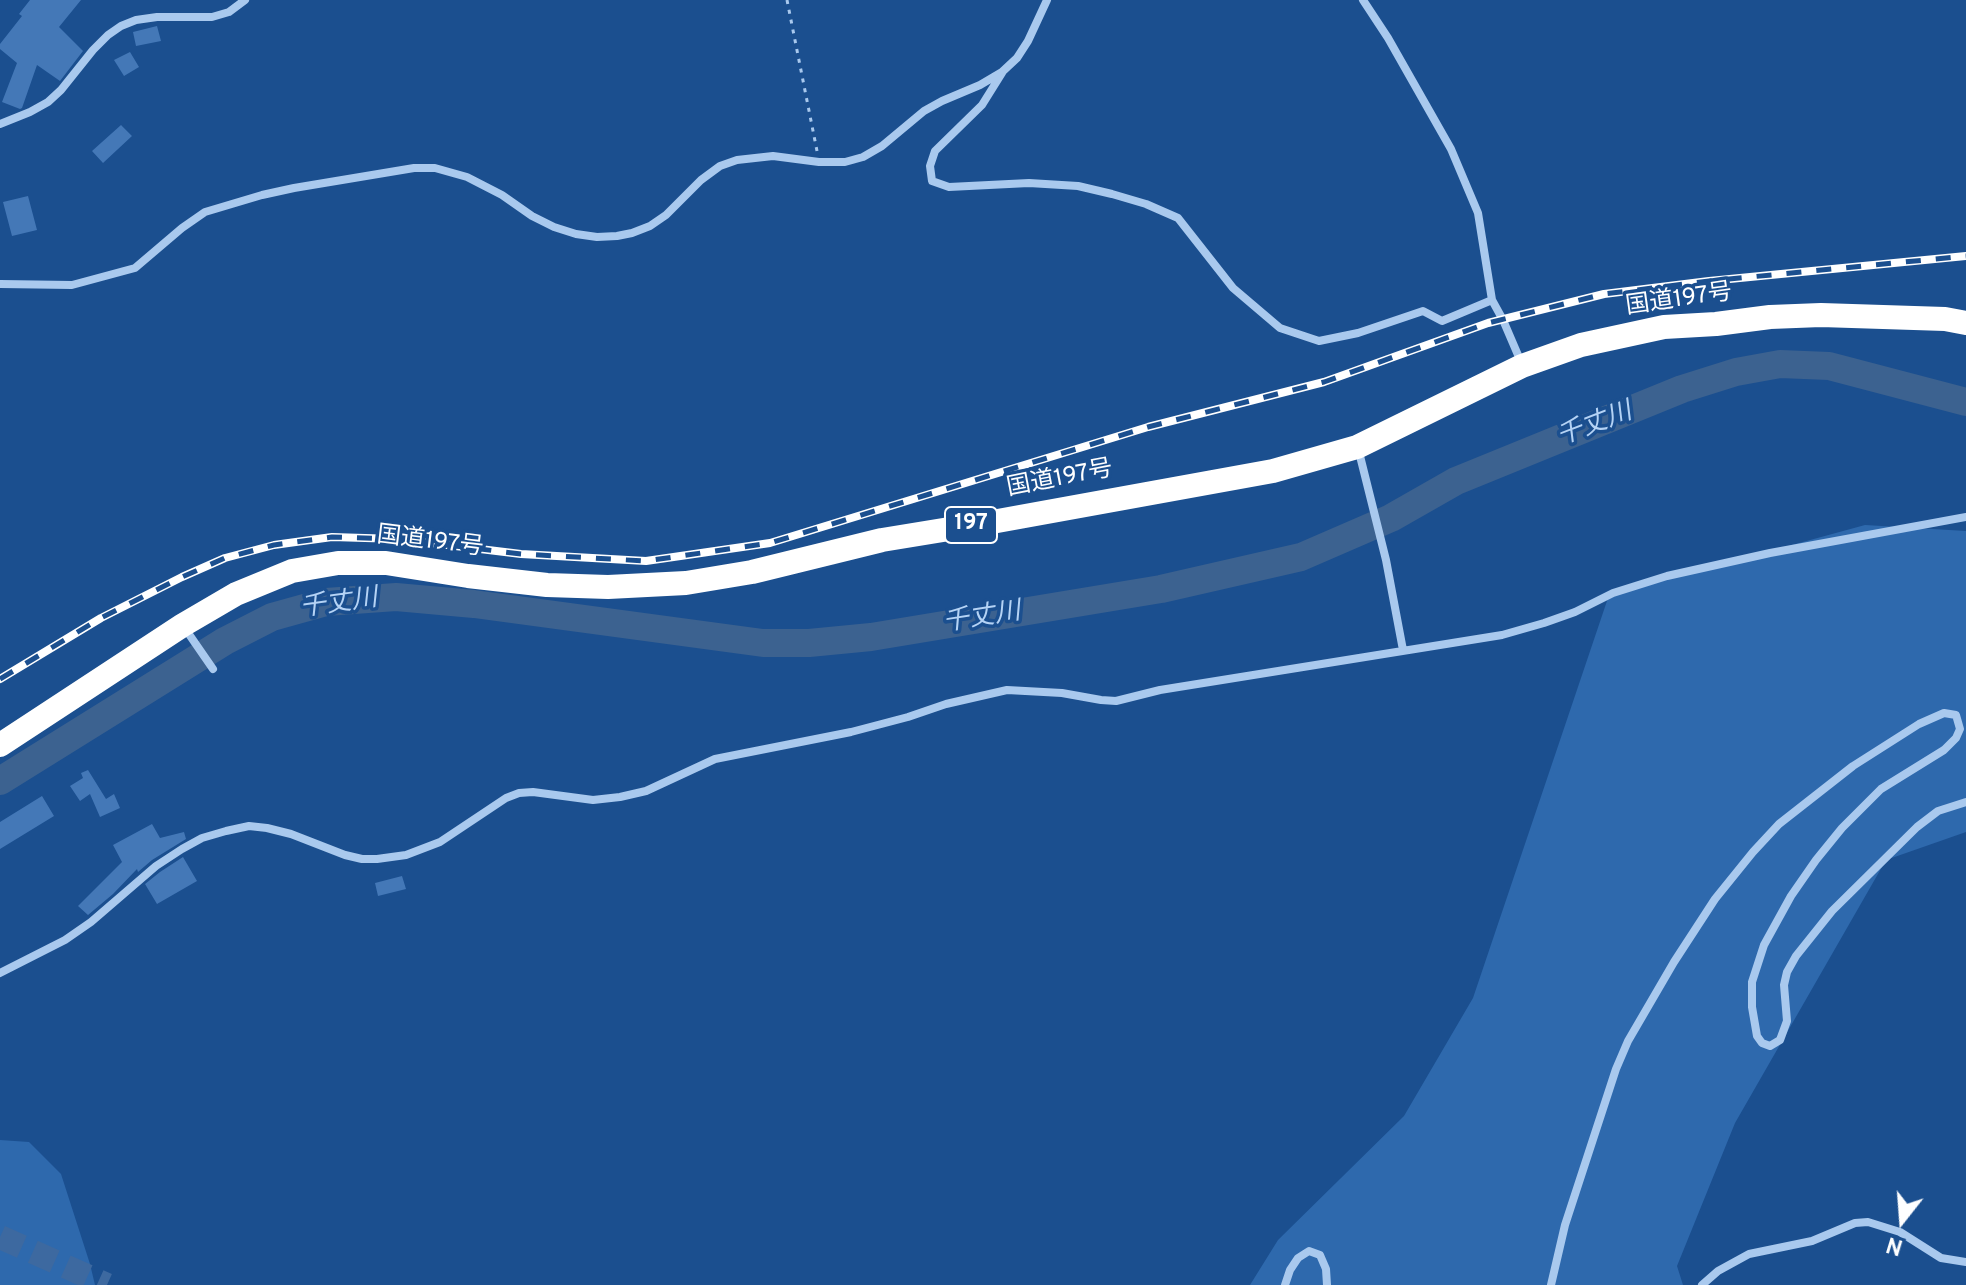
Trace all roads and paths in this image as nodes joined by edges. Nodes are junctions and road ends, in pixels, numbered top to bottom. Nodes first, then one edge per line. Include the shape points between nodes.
1 (245, 0) edge
2 (787, 0) edge
3 (1047, 0) edge
4 (1363, 0) edge
5 (1002, 72) junction
6 (0, 124) edge
7 (819, 162) junction
8 (0, 284) edge
9 (1492, 300) junction
10 (1966, 323) edge
11 (1522, 366) junction
12 (1357, 447) junction
13 (1966, 517) edge
14 (187, 631) junction
15 (1403, 650) junction
16 (213, 669) dead end
17 (0, 745) edge
18 (1966, 802) edge
19 (0, 973) edge
20 (1966, 1262) edge
21 (1285, 1285) edge
22 (1327, 1285) edge
23 (1551, 1285) edge
24 (1702, 1285) edge

1 - 6 street via 212,17 157,17 121,26 48,102
2 - 7 path
3 - 5 street via 1028,41
4 - 9 street via 1451,149 1473,200
5 - 7 street via 924,111 863,157
5 - 9 street via 982,105 935,151 932,181 949,187 1078,186 1146,204 1178,218 1233,288 1280,328 1319,341 1423,311 1442,321
7 - 8 street via 773,156 737,160 701,180 650,226 597,237 554,227 452,172 414,168 361,175 205,212 135,268 72,285
9 - 11 street
10 - 11 highway, 国道197号 / 197 via 1862,315 1664,327 1581,345
11 - 12 highway, 国道197号 / 197
12 - 14 highway, 国道197号 / 197 via 1273,471 882,540 686,583 547,585 386,563 338,563 292,571 236,594
12 - 15 street
13 - 15 street via 1667,576 1516,631
14 - 16 street
14 - 17 highway, 国道197号 / 197
15 - 19 street via 1116,701 1033,691 984,694 851,732 715,759 646,791 620,797 593,800 519,793 440,842 406,855 362,859 267,828 226,831 182,849 65,940
18 - 23 street via 1938,811 1917,827 1823,922 1787,972 1787,1021 1780,1040 1770,1046 1757,1036 1752,982 1764,945 1791,896 1842,828 1881,789 1956,738 1956,715 1944,713 1919,724 1853,766 1779,824 1753,852 1707,912 1628,1041 1565,1225
20 - 24 street via 1941,1258 1900,1232 1855,1223 1812,1241 1749,1254
21 - 22 street via 1298,1258 1309,1251 1320,1255

